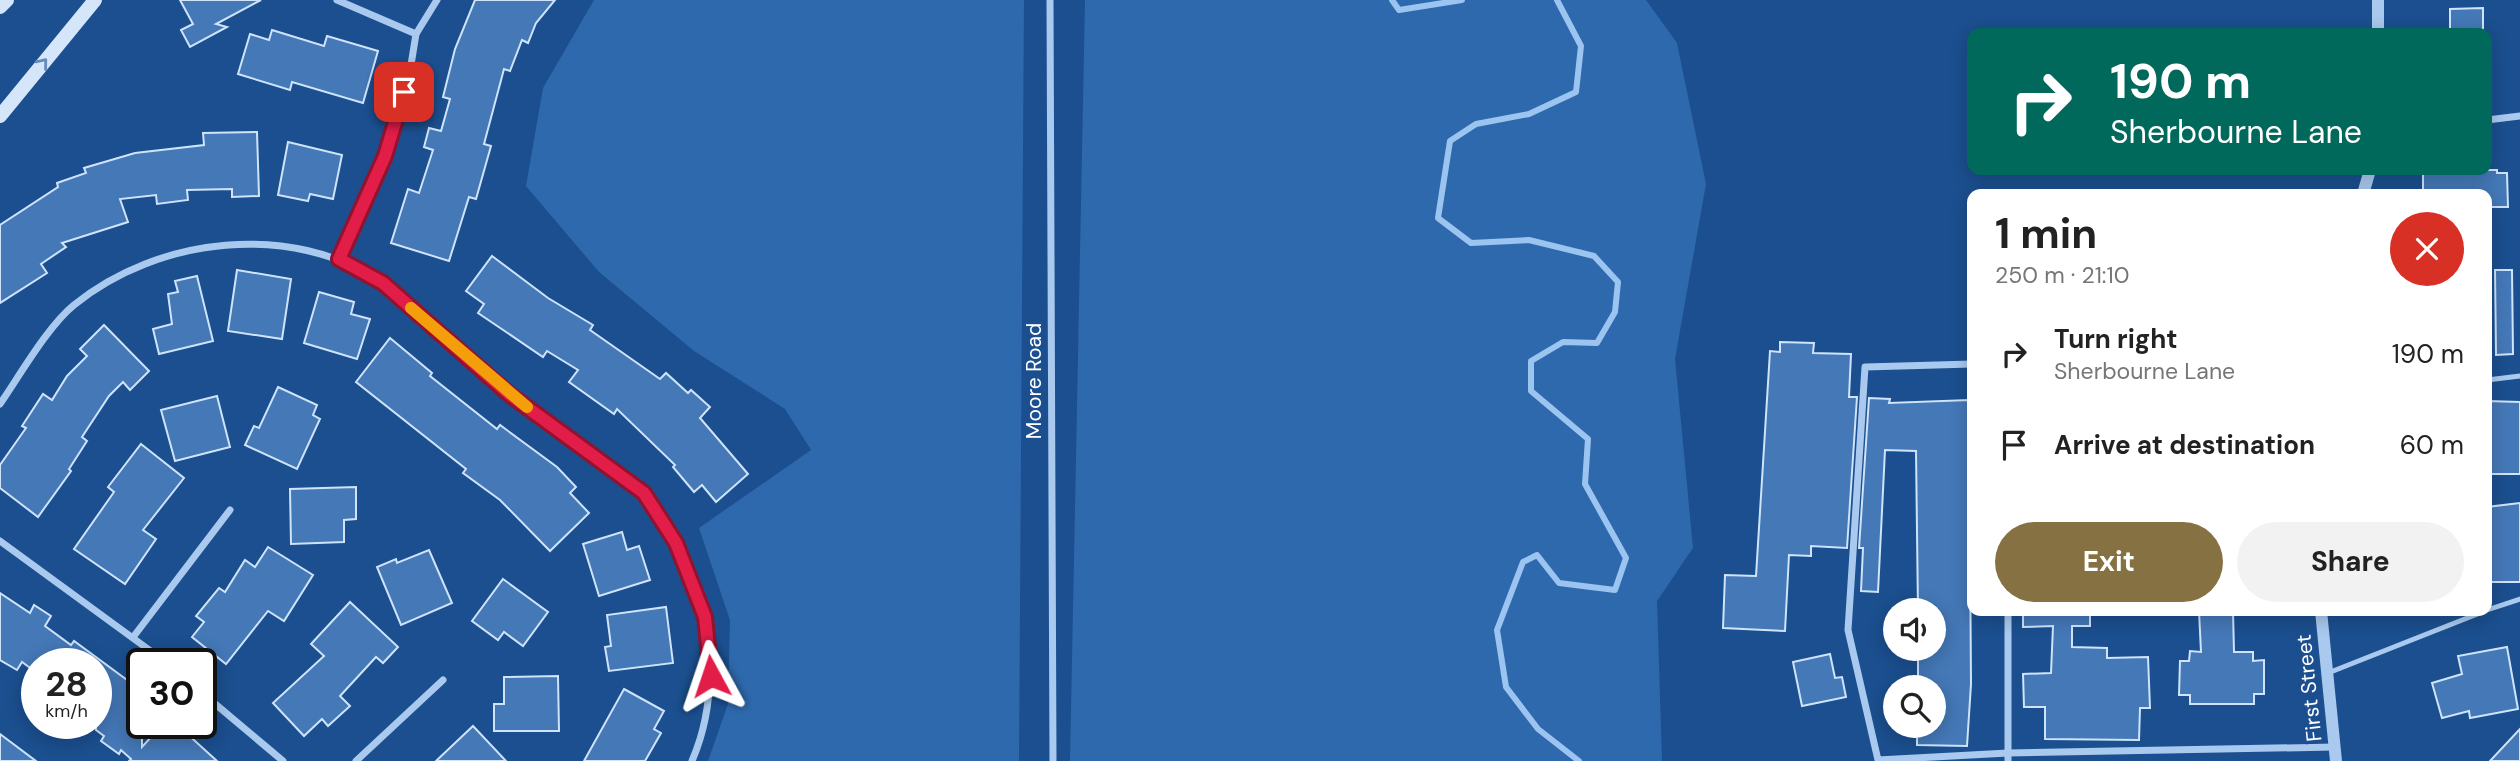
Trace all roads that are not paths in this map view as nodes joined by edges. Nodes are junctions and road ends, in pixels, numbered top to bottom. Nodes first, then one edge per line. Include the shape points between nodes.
1 (7, 0) edge
2 (95, 0) edge
3 (337, 0) edge
4 (437, 0) edge
5 (1050, 0) edge
6 (2378, 0) edge
7 (0, 7) edge
8 (2378, 28) edge
9 (416, 34) junction
10 (0, 116) edge
11 (2520, 116) edge
12 (2492, 119) edge
13 (339, 259) junction
14 (1967, 363) edge
15 (2520, 376) edge
16 (2492, 379) edge
17 (0, 404) edge
18 (230, 510) dead end
19 (0, 541) edge
20 (2520, 599) edge
21 (2492, 608) edge
22 (2008, 616) edge
23 (2321, 616) edge
24 (2465, 616) edge
25 (134, 636) junction
26 (149, 648) edge
27 (2327, 674) junction
28 (443, 680) dead end
29 (217, 705) edge
30 (2335, 747) junction
31 (2008, 757) edge
32 (1878, 760) edge
33 (283, 761) edge
34 (356, 761) edge
35 (692, 761) edge
36 (1053, 761) edge
37 (2336, 761) edge

1 - 7 main road
10 -> 2 main road
3 - 9 street
4 - 9 street
5 - 36 street, Moore Road
6 - 8 street
9 - 13 street via 385,156
11 - 12 street
13 - 17 street via 296,247 216,247 157,258 111,279 72,306
13 - 35 street via 383,283 509,394 644,493 676,543 705,617 711,676 701,738
14 - 32 street via 1865,367 1847,630
15 - 16 lane
18 - 25 street
19 - 25 street
20 - 21 lane
22 - 31 street
23 - 27 street, First Street
24 - 27 lane
25 - 26 street
27 - 30 street, First Street
28 - 34 street
29 - 33 street
30 - 31 street
30 - 37 street, First Street
31 - 32 street

